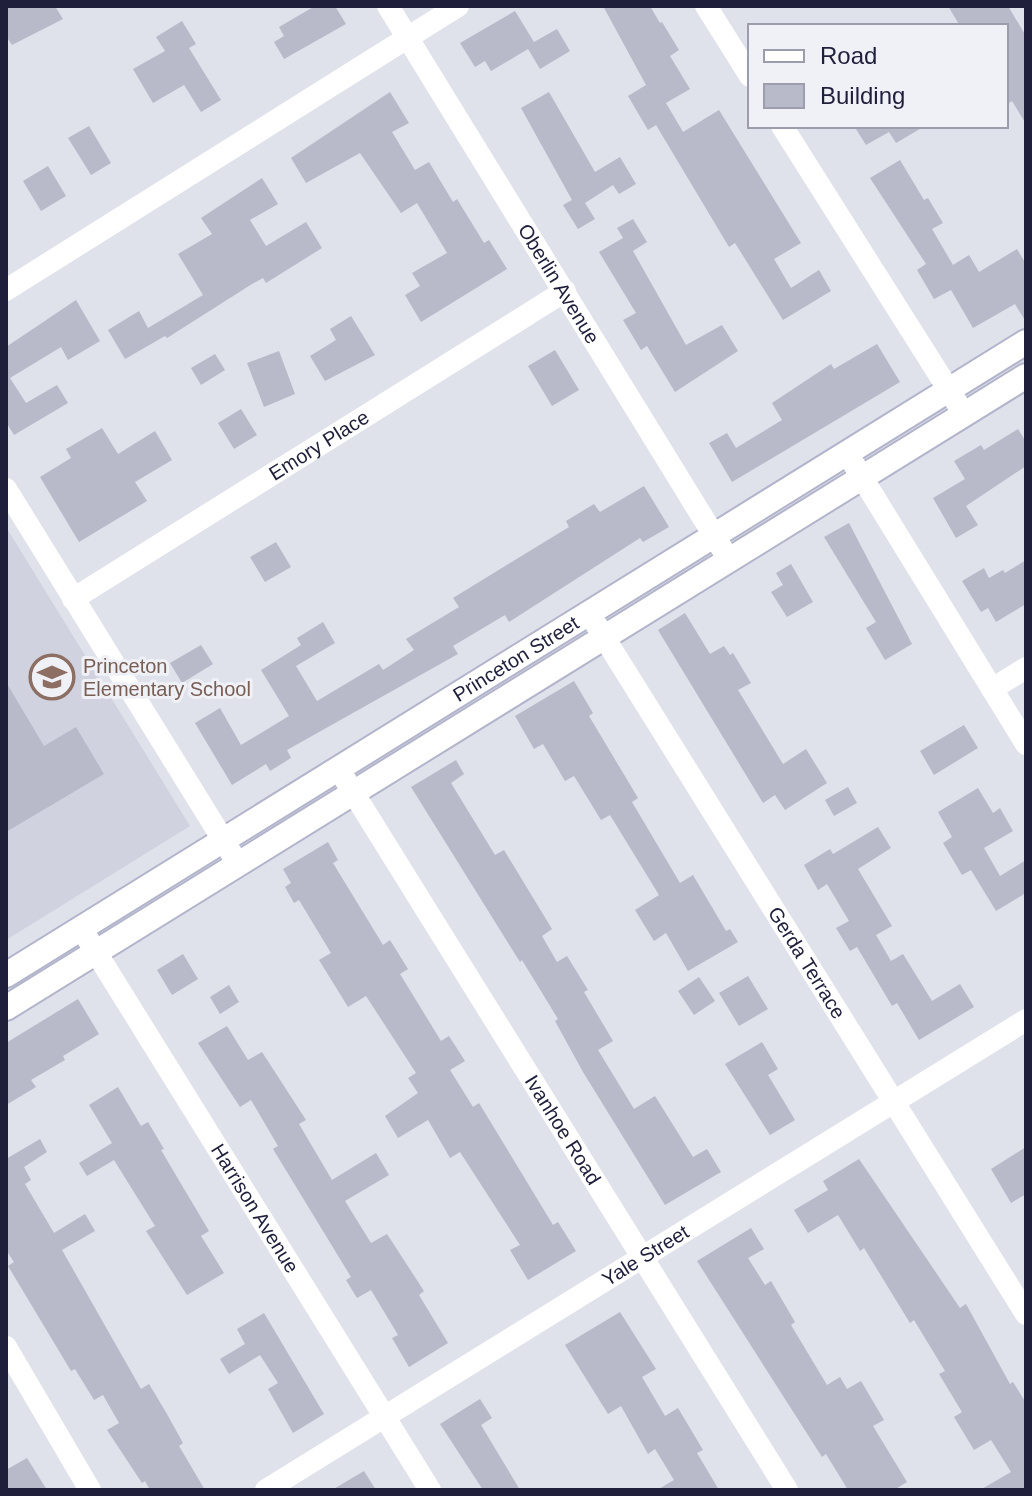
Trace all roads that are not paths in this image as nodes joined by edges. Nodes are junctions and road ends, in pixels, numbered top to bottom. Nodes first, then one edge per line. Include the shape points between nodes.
1 (388, 6) edge
2 (458, 6) edge
3 (706, 6) edge
4 (407, 38) junction
5 (748, 73) edge
6 (783, 128) edge
7 (6, 290) edge
8 (565, 291) junction
9 (1026, 342) edge
10 (1026, 376) edge
11 (949, 390) junction
12 (964, 414) junction
13 (847, 453) junction
14 (863, 477) junction
15 (6, 489) edge
16 (714, 535) junction
17 (729, 560) junction
18 (73, 599) junction
19 (589, 613) junction
20 (604, 638) junction
21 (1026, 668) edge
22 (992, 689) junction
23 (1026, 744) edge
24 (338, 768) junction
25 (353, 793) junction
26 (223, 839) junction
27 (238, 864) junction
28 (81, 928) junction
29 (96, 953) junction
30 (6, 975) edge
31 (6, 1008) edge
32 (1026, 1020) edge
33 (895, 1103) junction
34 (642, 1258) junction
35 (1026, 1314) edge
36 (6, 1347) edge
37 (384, 1416) junction
38 (90, 1490) edge
39 (266, 1490) edge
40 (430, 1490) edge
41 (787, 1490) edge

1 - 4 street, Oberlin Avenue
2 - 4 street
3 - 5 street
4 - 7 street
4 - 8 street, Oberlin Avenue
6 - 11 street
8 - 16 street, Oberlin Avenue
8 - 18 street, Emory Place
9 - 11 main road, Princeton Street
10 - 12 main road, Princeton Street
11 - 12 street
11 - 13 main road, Princeton Street
12 - 14 main road, Princeton Street
13 - 14 street
13 - 16 main road, Princeton Street
14 - 17 main road, Princeton Street
14 - 22 street
15 - 18 street
16 - 17 street, Oberlin Avenue
16 - 19 main road, Princeton Street
17 - 20 main road, Princeton Street
18 - 26 street
19 - 20 street, Gerda Terrace
19 - 24 main road, Princeton Street
20 - 25 main road, Princeton Street
20 - 33 street, Gerda Terrace
21 - 22 street
22 - 23 street
24 - 25 street, Ivanhoe Road
24 - 26 main road, Princeton Street
25 - 27 main road, Princeton Street
25 - 34 street, Ivanhoe Road
26 - 27 street
26 - 28 main road, Princeton Street
27 - 29 main road, Princeton Street
28 - 29 street, Harrison Avenue
28 - 30 main road, Princeton Street
29 - 31 main road, Princeton Street
29 - 37 street, Harrison Avenue
32 - 33 street, Yale Street
33 - 34 street, Yale Street
33 - 35 street, Gerda Terrace
34 - 37 street, Yale Street
34 - 41 street, Ivanhoe Road
36 - 38 street
37 - 39 street, Yale Street
37 - 40 street, Harrison Avenue

